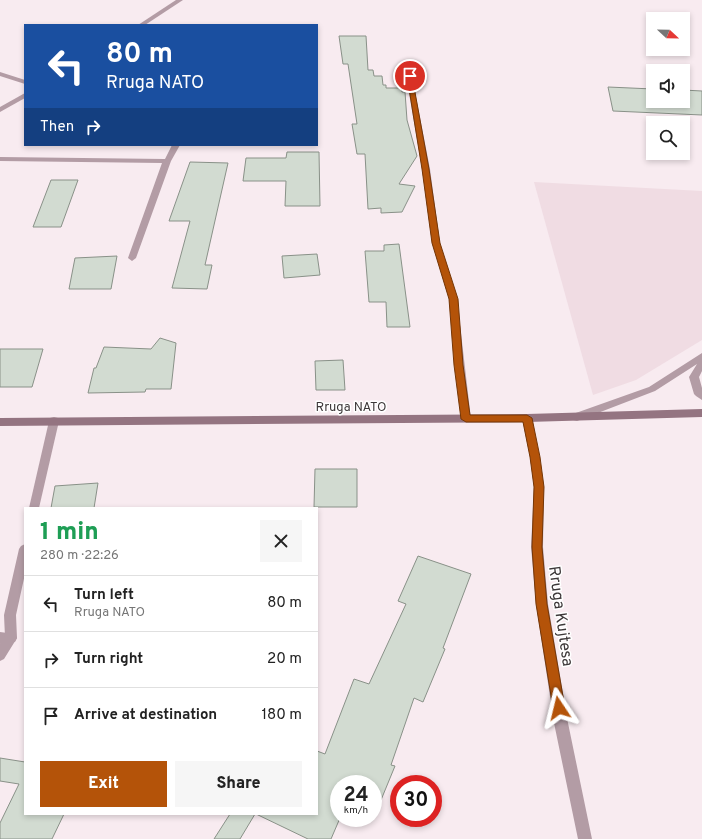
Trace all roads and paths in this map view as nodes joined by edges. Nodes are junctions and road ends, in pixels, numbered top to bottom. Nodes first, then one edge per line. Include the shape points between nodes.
1 (180, 0) edge
2 (143, 24) edge
3 (0, 74) edge
4 (410, 76) dead end
5 (24, 82) edge
6 (24, 96) edge
7 (0, 110) edge
8 (175, 146) edge
9 (0, 159) edge
10 (167, 161) junction
11 (132, 258) dead end
12 (702, 356) edge
13 (702, 363) edge
14 (702, 396) edge
15 (702, 413) edge
16 (576, 417) junction
17 (527, 418) junction
18 (466, 419) junction
19 (54, 421) junction
20 (0, 422) edge
21 (34, 507) edge
22 (24, 553) edge
23 (5, 638) edge
24 (0, 655) edge
25 (585, 839) edge

1 - 2 street
3 - 5 street
4 - 18 street via 436,243 454,299
6 - 7 street
8 - 10 street
9 - 10 street
10 - 11 street
12 - 16 street via 652,389
13 - 14 street via 694,377
15 - 16 main road, Rruga NATO
16 - 17 main road, Rruga NATO
17 - 18 main road, Rruga NATO
17 - 25 street, Rruga Kujtesa via 539,487 537,547 542,604
18 - 19 main road, Rruga NATO
19 - 20 main road, Rruga NATO
19 - 21 street
22 - 23 street
23 - 24 street

